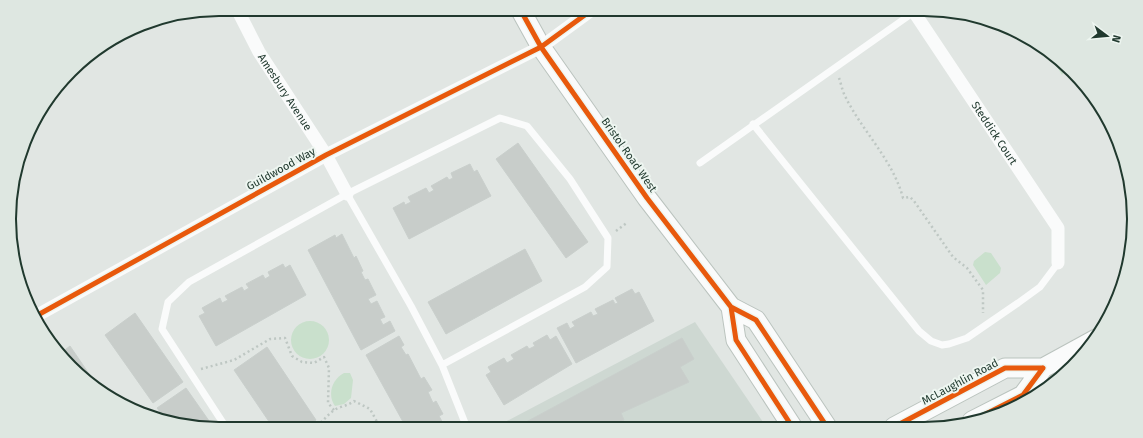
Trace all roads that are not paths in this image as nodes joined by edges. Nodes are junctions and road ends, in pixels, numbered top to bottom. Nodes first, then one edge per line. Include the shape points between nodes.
1 (241, 16) edge
2 (524, 16) edge
3 (584, 16) edge
4 (905, 16) edge
5 (917, 16) edge
6 (541, 48) junction
7 (753, 124) junction
8 (326, 155) junction
9 (700, 163) dead end
10 (347, 194) junction
11 (1058, 263) joint
12 (731, 307) junction
13 (40, 314) edge
14 (1082, 347) edge
15 (442, 365) junction
16 (1043, 368) junction
17 (1000, 408) edge
18 (222, 422) edge
19 (465, 422) edge
20 (789, 422) edge
21 (822, 422) edge
22 (903, 422) edge

1 - 8 street, Amesbury Avenue via 259,52
2 - 6 street, Bristol Road West
3 - 6 street, Guildwood Way
4 - 7 lane via 836,68
5 - 11 street, Steddick Court via 1058,228
6 - 8 street, Guildwood Way
6 - 12 street, Bristol Road West via 647,198
7 - 9 lane
7 - 11 lane via 919,331 937,344 949,344 967,338 1040,286
8 - 10 street, Amesbury Avenue
8 - 13 street, Guildwood Way
10 - 15 lane
10 - 15 lane via 500,118 527,126 570,179 608,238 607,268 585,287
10 - 18 lane via 190,282 168,302 162,329
12 - 20 street, Bristol Road West via 736,340
12 - 21 street, Bristol Road West via 756,320
14 - 16 street, McLaughlin Road
15 - 19 lane
16 - 17 street, McLaughlin Road via 1023,395
16 - 22 street, McLaughlin Road via 1005,368

